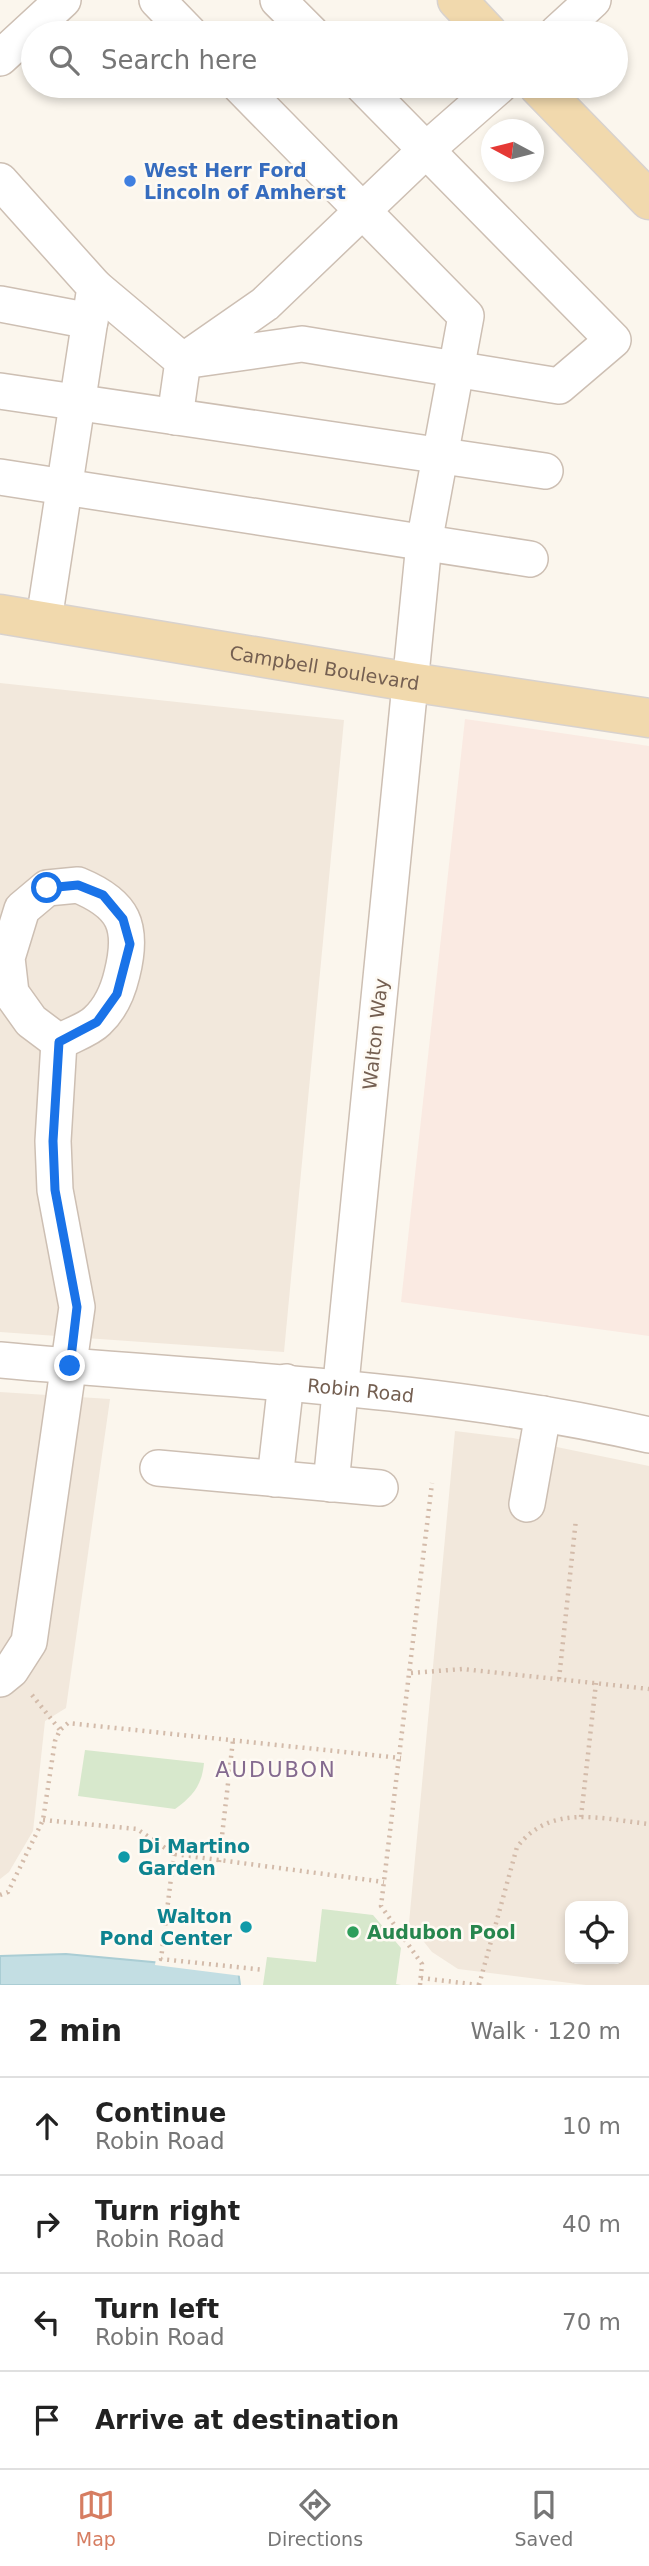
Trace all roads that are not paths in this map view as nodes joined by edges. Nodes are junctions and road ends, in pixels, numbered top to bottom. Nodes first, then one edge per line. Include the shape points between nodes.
1 (63, 0) edge
2 (157, 0) edge
3 (278, 0) edge
4 (457, 0) edge
5 (593, 0) edge
6 (40, 21) edge
7 (177, 21) edge
8 (299, 21) edge
9 (477, 21) edge
10 (570, 21) edge
11 (21, 39) edge
12 (0, 58) edge
13 (252, 98) edge
14 (375, 98) edge
15 (485, 98) edge
16 (550, 98) edge
17 (426, 150) junction
18 (0, 181) edge
19 (649, 200) edge
20 (363, 212) junction
21 (0, 304) edge
22 (93, 304) junction
23 (183, 361) junction
24 (456, 369) junction
25 (0, 391) edge
26 (78, 403) junction
27 (175, 417) junction
28 (440, 454) junction
29 (545, 471) dead end
30 (0, 477) edge
31 (64, 488) junction
32 (424, 543) junction
33 (530, 559) dead end
34 (0, 614) edge
35 (44, 621) junction
36 (410, 682) junction
37 (649, 718) edge
38 (59, 1042) dead end
39 (0, 1360) edge
40 (70, 1366) junction
41 (286, 1382) junction
42 (341, 1386) junction
43 (542, 1414) junction
44 (649, 1435) edge
45 (158, 1468) dead end
46 (275, 1479) junction
47 (331, 1484) junction
48 (380, 1488) dead end
49 (527, 1504) dead end
50 (6, 1674) edge

1 - 6 street
2 - 7 street
3 - 8 street
4 - 9 main road
5 - 10 street
11 - 12 street
13 - 20 street
14 - 17 street
15 - 17 street
16 - 19 main road
17 - 20 street
17 - 24 street via 613,340 559,386
18 - 22 street
20 - 23 street via 265,303
20 - 24 street, Walton Way via 466,316
21 - 22 street
22 - 23 street
22 - 26 street
23 - 24 street via 302,344
23 - 27 street
24 - 28 street, Walton Way
25 - 26 street
26 - 27 street
26 - 31 street
27 - 28 street
28 - 29 street
28 - 32 street, Walton Way
30 - 31 street
31 - 32 street
31 - 35 street
32 - 33 street
32 - 36 street, Walton Way
34 - 35 main road, Campbell Boulevard
35 - 36 main road, Campbell Boulevard
36 - 37 main road, Campbell Boulevard
36 - 42 street, Walton Way
38 - 40 street via 53,1141 55,1190 77,1307
39 - 40 street, Robin Road
40 - 41 street, Robin Road
40 - 50 street via 29,1642
41 - 42 street, Robin Road
41 - 46 street
42 - 43 street, Robin Road
42 - 47 street, Walton Way
43 - 44 street, Robin Road
43 - 49 street
45 - 46 street
46 - 47 street
47 - 48 street

